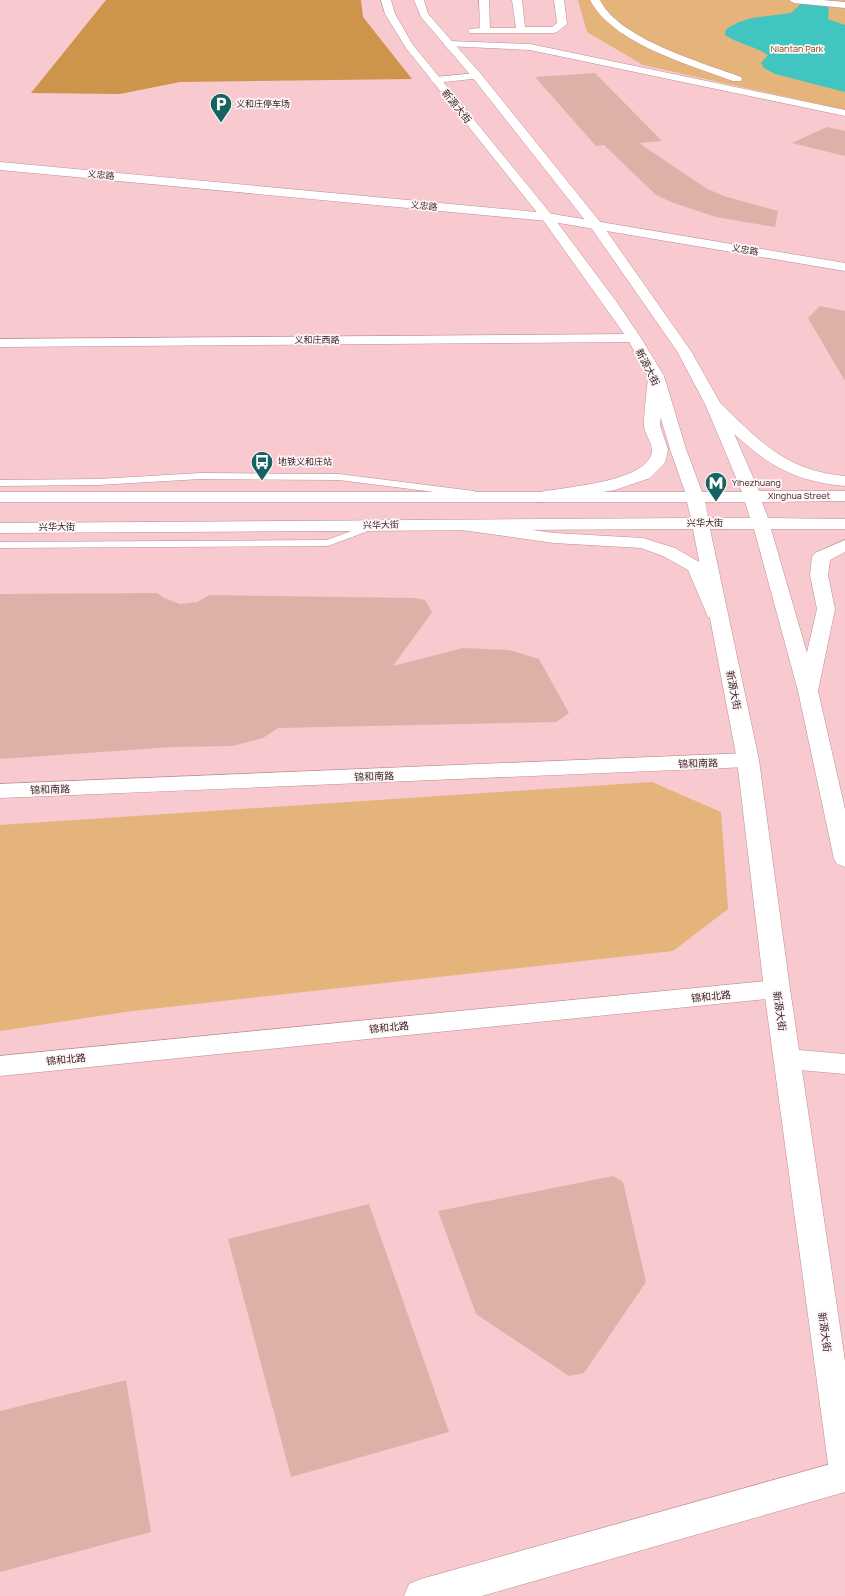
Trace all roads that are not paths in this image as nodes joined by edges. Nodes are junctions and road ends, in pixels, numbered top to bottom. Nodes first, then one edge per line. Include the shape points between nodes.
1 (386, 0) edge
2 (419, 0) edge
3 (484, 0) edge
4 (517, 0) edge
5 (559, 0) edge
6 (595, 0) edge
7 (794, 0) edge
8 (842, 4) edge
9 (485, 30) junction
10 (521, 30) junction
11 (438, 31) junction
12 (449, 44) junction
13 (477, 76) junction
14 (436, 80) junction
15 (845, 106) edge
16 (845, 113) edge
17 (0, 166) edge
18 (547, 217) junction
19 (597, 226) junction
20 (845, 267) edge
21 (634, 338) junction
22 (0, 343) edge
23 (656, 376) junction
24 (714, 406) junction
25 (845, 481) edge
26 (0, 483) edge
27 (695, 496) junction
28 (752, 496) junction
29 (845, 496) edge
30 (0, 497) edge
31 (500, 497) junction
32 (535, 498) junction
33 (701, 523) junction
34 (455, 524) junction
35 (761, 524) junction
36 (845, 524) edge
37 (376, 525) junction
38 (0, 528) edge
39 (0, 545) edge
40 (845, 545) edge
41 (724, 638) junction
42 (808, 691) junction
43 (748, 760) junction
44 (0, 792) edge
45 (845, 859) edge
46 (777, 989) junction
47 (787, 1059) junction
48 (845, 1064) edge
49 (0, 1066) edge
50 (845, 1471) edge
51 (845, 1476) edge
52 (421, 1596) edge

1 - 14 main road, 新源大街 via 390,14 409,46
2 - 11 main road via 424,15
3 - 9 main road
4 - 10 main road
5 - 10 main road via 562,24 554,30
6 - 15 main road via 600,10 616,25 653,47 753,85
7 - 8 main road
9 - 10 main road
9 - 11 main road
11 - 12 main road
12 - 13 main road
12 - 16 main road via 530,47
13 - 14 main road
13 - 19 main road
14 - 18 main road, 新源大街
17 - 18 main road, 义忠路
18 - 19 main road, 义忠路
18 - 21 main road, 新源大街
19 - 20 main road, 义忠路
19 - 24 main road via 684,352
21 - 22 main road, 义和庄西路
21 - 23 main road, 新源大街
23 - 27 main road, 新源大街
23 - 32 main road via 652,426 660,449 658,460 644,474 609,486
24 - 25 main road via 773,459 805,473
24 - 28 main road
26 - 31 lane via 98,482 201,476 339,477
27 - 28 main road
27 - 32 main road
27 - 33 main road, 新源大街
28 - 29 main road, Xinghua Street
28 - 35 main road
30 - 31 main road
31 - 32 main road
33 - 34 main road, 兴华大街
33 - 35 main road, 兴华大街
33 - 41 main road, 新源大街
34 - 37 main road, 兴华大街
34 - 41 main road via 554,538 643,543 669,552 695,567
35 - 36 main road
35 - 42 main road
37 - 38 main road, 兴华大街
37 - 39 lane via 328,543
40 - 42 main road via 821,557 819,575 826,609
41 - 43 main road, 新源大街
42 - 45 main road
43 - 44 main road, 锦和南路
43 - 46 main road, 新源大街
46 - 47 main road, 新源大街
46 - 49 main road, 锦和北路
47 - 48 main road
47 - 50 main road, 新源大街
51 - 52 main road

